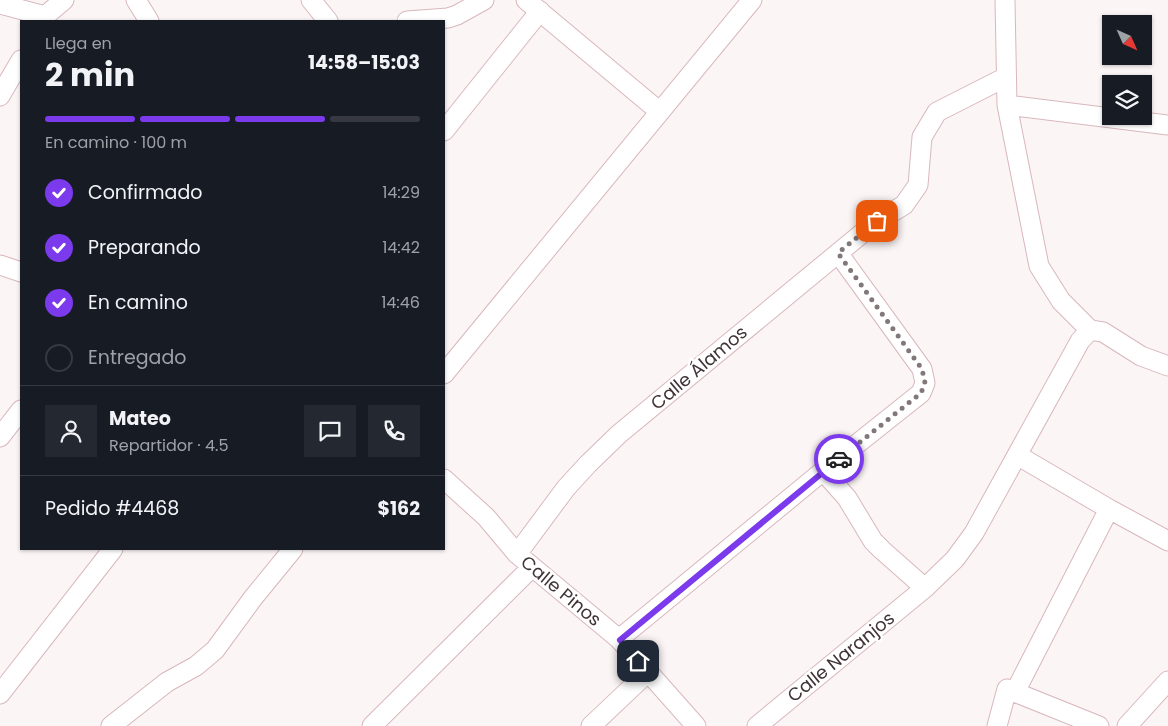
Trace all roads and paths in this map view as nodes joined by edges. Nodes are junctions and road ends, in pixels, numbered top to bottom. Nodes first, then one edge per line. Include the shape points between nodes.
1 (64, 0) edge
2 (136, 0) edge
3 (311, 0) edge
4 (484, 0) edge
5 (752, 0) edge
6 (1005, 0) edge
7 (0, 4) edge
8 (533, 6) edge
9 (44, 19) edge
10 (149, 20) edge
11 (327, 20) edge
12 (421, 20) edge
13 (20, 63) edge
14 (1006, 77) junction
15 (9, 93) edge
16 (1007, 105) junction
17 (660, 112) junction
18 (1168, 125) edge
19 (445, 129) edge
20 (838, 253) junction
21 (0, 265) edge
22 (20, 272) edge
23 (1090, 330) junction
24 (1168, 366) edge
25 (445, 373) edge
26 (20, 411) edge
27 (0, 437) edge
28 (1017, 455) junction
29 (823, 471) junction
30 (445, 480) edge
31 (1109, 509) junction
32 (1168, 540) edge
33 (112, 550) edge
34 (292, 550) edge
35 (517, 554) junction
36 (532, 567) junction
37 (925, 588) junction
38 (620, 640) junction
39 (648, 672) junction
40 (1168, 680) edge
41 (1015, 692) junction
42 (0, 694) edge
43 (111, 726) edge
44 (372, 726) edge
45 (592, 726) edge
46 (696, 726) edge
47 (757, 726) edge
48 (997, 726) edge
49 (1099, 726) edge
50 (1127, 726) edge

1 - 9 street
2 - 10 street
3 - 11 street
4 - 12 street via 448,18
5 - 17 street
6 - 14 street
7 - 9 street
8 - 17 street
8 - 19 street
13 - 15 street
14 - 16 street
14 - 20 street, Calle Álamos via 937,112 922,137 918,185 904,205 877,221
16 - 18 street
16 - 23 street via 1039,266 1061,301
17 - 25 street
20 - 29 street via 922,369 925,383 921,393
20 - 35 street, Calle Álamos via 619,434 566,488
21 - 22 street
23 - 24 street via 1103,332 1141,356
23 - 28 street, Calle Naranjos via 1080,341
26 - 27 street
28 - 31 street
28 - 37 street, Calle Naranjos via 974,533 955,559
29 - 37 street via 847,498 874,541
29 - 38 street
30 - 35 street, Calle Pinos via 486,517
31 - 32 street
31 - 41 street
33 - 42 street
34 - 43 street via 215,650
35 - 36 street, Calle Pinos
36 - 38 street, Calle Pinos
36 - 44 street
37 - 47 street, Calle Naranjos
38 - 39 street, Calle Pinos
39 - 45 street
39 - 46 street, Calle Pinos
40 - 50 street
41 - 48 street via 1007,689
41 - 49 street

